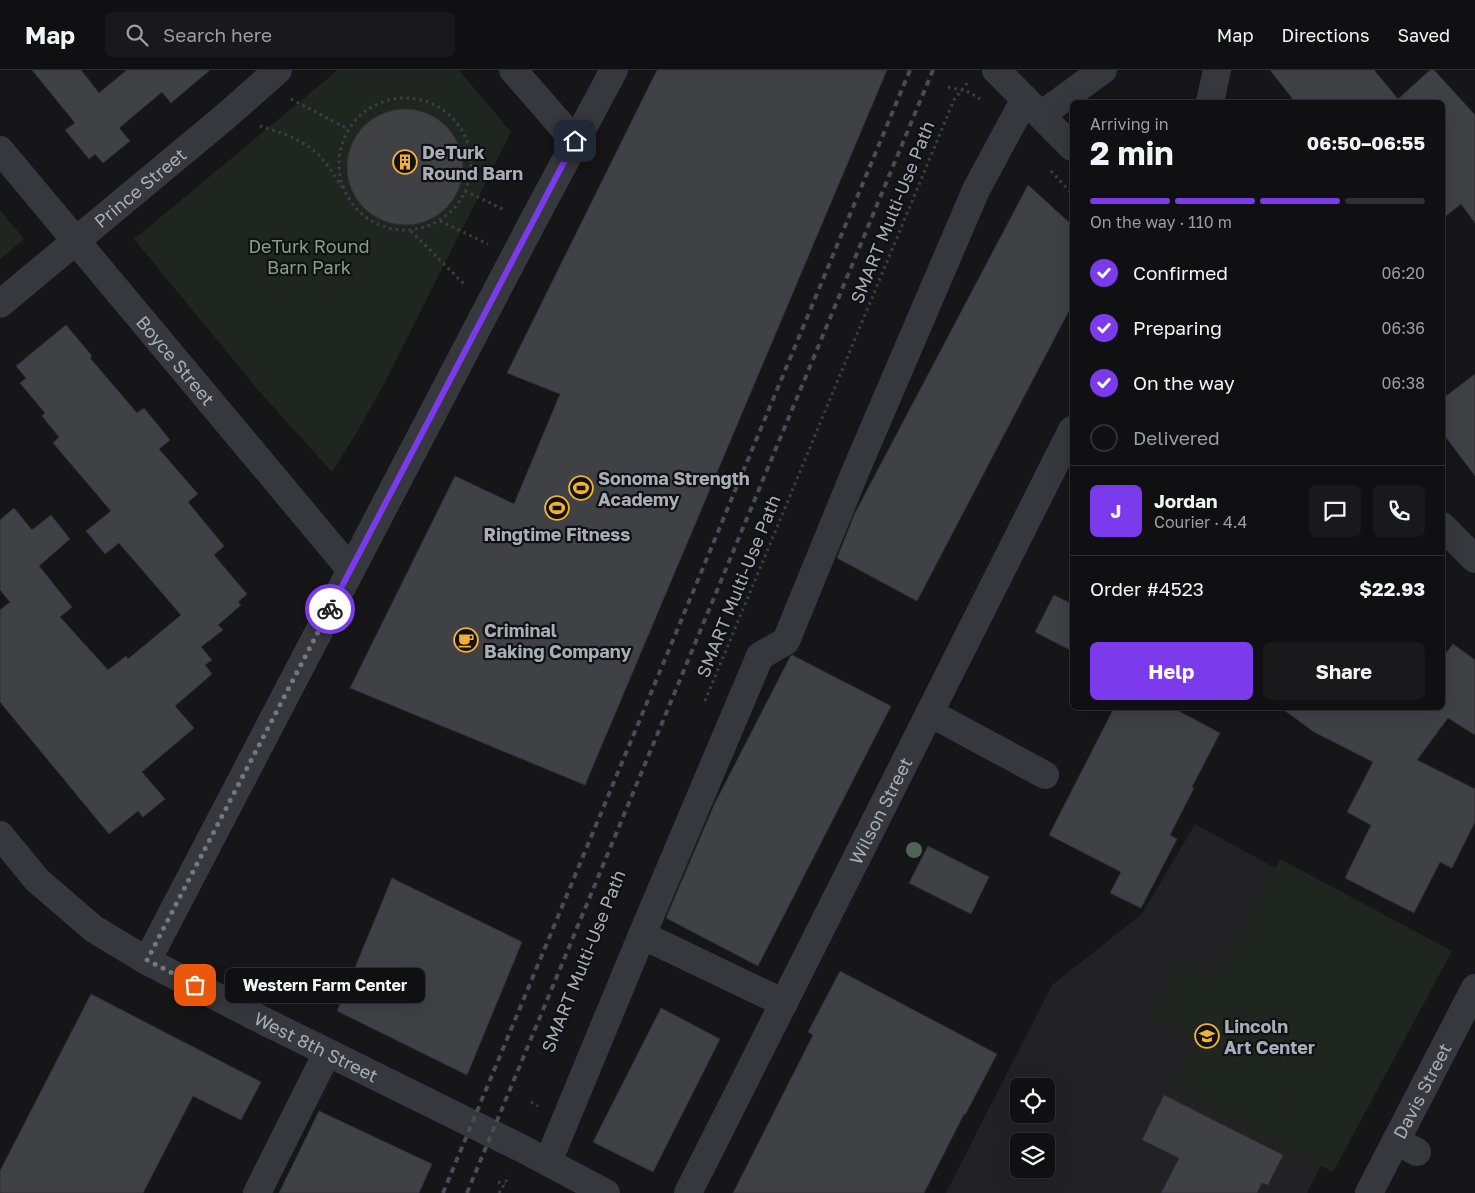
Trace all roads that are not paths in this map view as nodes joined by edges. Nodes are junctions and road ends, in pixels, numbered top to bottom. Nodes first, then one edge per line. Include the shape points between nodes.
1 (513, 70) edge
2 (614, 70) edge
3 (1103, 70) edge
4 (1217, 70) edge
5 (984, 73) edge
6 (263, 75) edge
7 (1210, 100) edge
8 (1033, 107) junction
9 (575, 141) junction
10 (1070, 145) edge
11 (0, 150) edge
12 (75, 241) junction
13 (0, 304) edge
14 (1070, 434) edge
15 (1445, 529) edge
16 (1475, 559) edge
17 (351, 570) junction
18 (930, 713) junction
19 (1045, 775) dead end
20 (0, 835) edge
21 (642, 935) junction
22 (147, 960) junction
23 (1475, 988) edge
24 (784, 1003) junction
25 (328, 1053) junction
26 (548, 1162) junction
27 (257, 1193) edge
28 (606, 1193) edge
29 (688, 1193) edge
30 (1369, 1193) edge

1 - 9 street
2 - 9 street
3 - 8 street
4 - 7 street
5 - 8 street
6 - 12 street, Prince Street via 226,116
8 - 10 street
8 - 21 street via 976,190 786,641 760,656
9 - 17 street
11 - 12 street, Boyce Street
12 - 13 street, Prince Street
12 - 17 street, Boyce Street
14 - 18 street, Wilson Street
15 - 16 street
17 - 22 street
18 - 19 street
18 - 24 street, Wilson Street
20 - 22 street, West 8th Street via 37,880 94,929
21 - 24 street
21 - 26 street
22 - 25 street, West 8th Street
23 - 30 street, Davis Street via 1407,1146
24 - 29 street, Wilson Street
25 - 26 street, West 8th Street
25 - 27 street
26 - 28 street, West 8th Street

